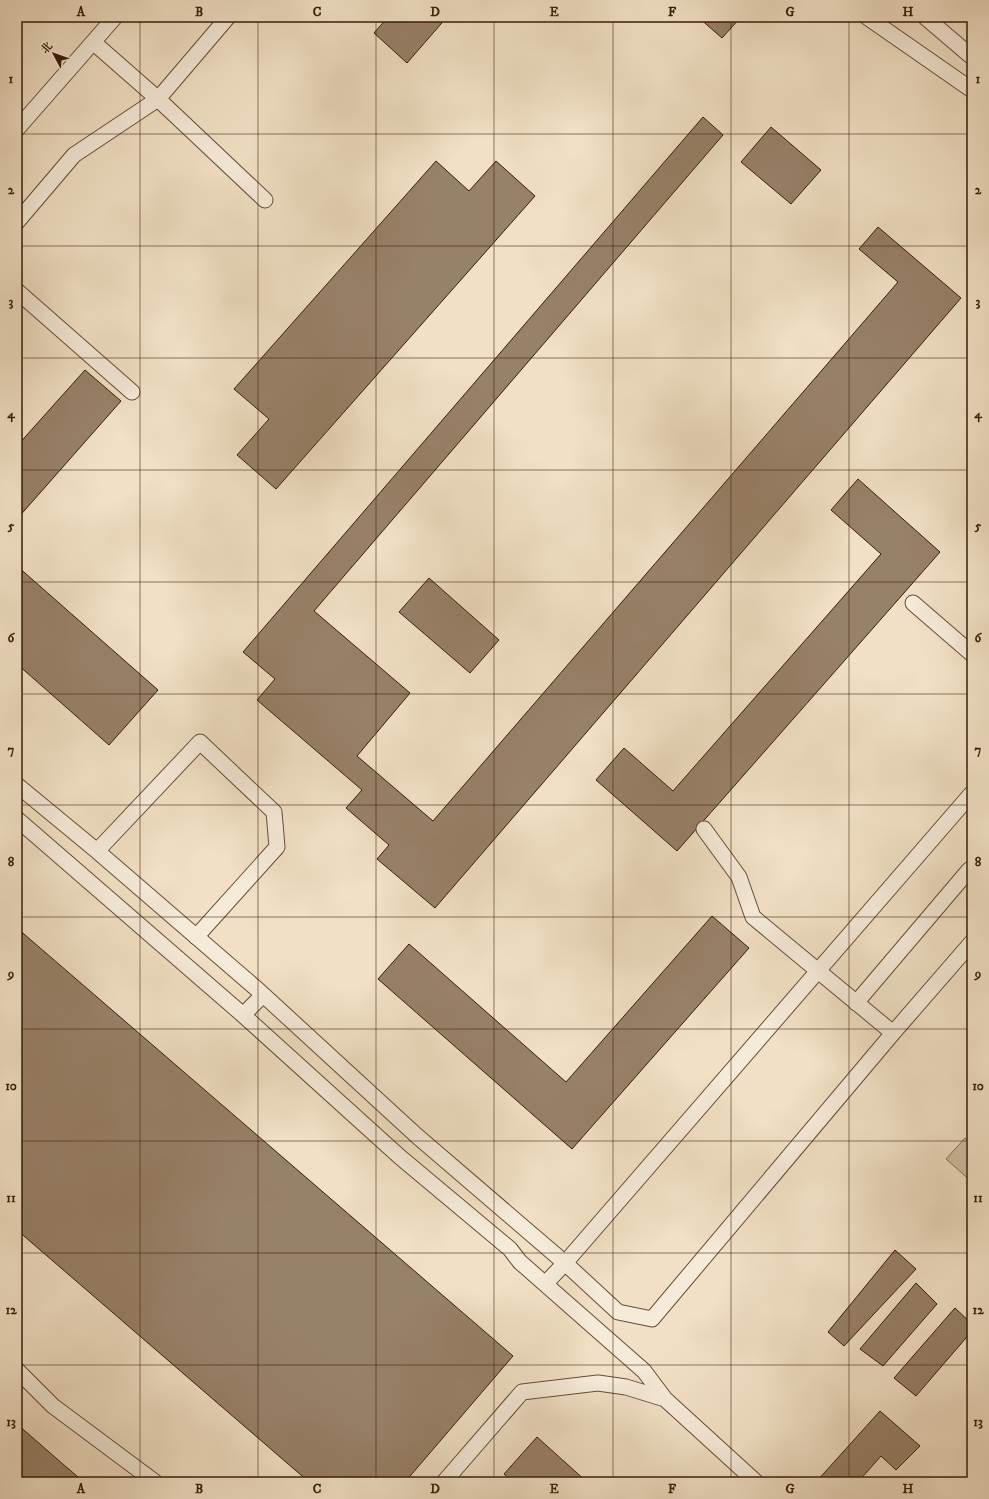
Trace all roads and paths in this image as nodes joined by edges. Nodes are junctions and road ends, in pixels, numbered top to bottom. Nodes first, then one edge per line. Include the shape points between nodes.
1 (115, 17) edge
2 (228, 17) edge
3 (866, 17) edge
4 (925, 17) edge
5 (93, 42) junction
6 (972, 56) edge
7 (972, 90) edge
8 (158, 99) junction
9 (17, 129) edge
10 (265, 200) dead end
11 (17, 222) edge
12 (19, 296) edge
13 (132, 392) dead end
14 (913, 603) dead end
15 (972, 654) edge
16 (17, 785) edge
17 (972, 793) edge
18 (17, 819) edge
19 (704, 829) dead end
20 (97, 851) junction
21 (972, 872) edge
22 (196, 937) junction
23 (972, 942) edge
24 (819, 971) junction
25 (263, 996) junction
26 (856, 1003) junction
27 (243, 1015) junction
28 (893, 1033) junction
29 (565, 1263) junction
30 (545, 1284) junction
31 (17, 1370) edge
32 (665, 1400) junction
33 (155, 1482) edge
34 (444, 1482) edge
35 (756, 1482) edge

1 - 5 lane
2 - 8 lane
3 - 7 lane
4 - 6 lane
5 - 8 lane
5 - 9 lane
8 - 10 lane
8 - 11 lane via 74,155
12 - 13 lane
14 - 15 lane
16 - 20 lane
17 - 24 lane
18 - 27 lane
19 - 24 lane via 739,877 753,917
20 - 22 lane
20 - 22 lane via 200,742 274,812 277,847
21 - 26 lane via 969,870
22 - 25 lane
23 - 28 lane
24 - 26 lane
24 - 29 lane
25 - 27 lane
25 - 29 lane via 418,1136
26 - 28 lane
27 - 30 lane via 400,1157 510,1249 520,1262
28 - 29 lane via 652,1319 618,1312
29 - 30 lane
30 - 32 lane via 644,1371
31 - 33 lane via 53,1406
32 - 34 lane via 626,1387 598,1383 522,1392
32 - 35 lane

